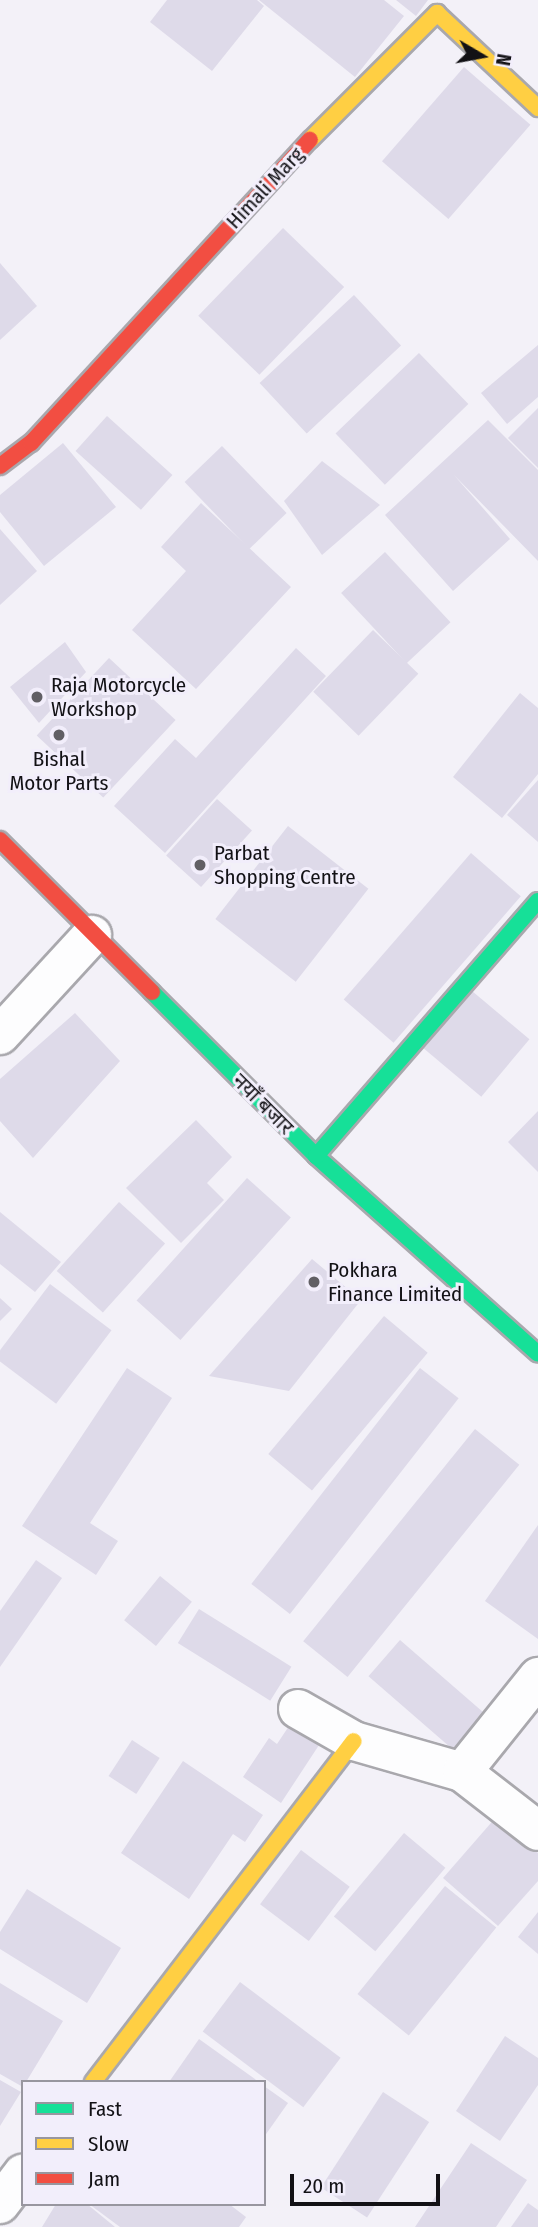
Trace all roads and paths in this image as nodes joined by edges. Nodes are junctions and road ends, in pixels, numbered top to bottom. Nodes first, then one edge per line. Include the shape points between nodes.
1 (538, 108) edge
2 (0, 466) edge
3 (0, 840) edge
4 (538, 901) edge
5 (92, 935) junction
6 (0, 1035) edge
7 (316, 1156) junction
8 (538, 1354) edge
9 (538, 1677) edge
10 (298, 1709) dead end
11 (354, 1741) junction
12 (462, 1772) junction
13 (538, 1831) edge
14 (95, 2080) edge
15 (21, 2177) edge
16 (0, 2204) edge

1 - 2 street, Himali Marg via 438,13 305,145 31,443
3 - 5 street, नयाँ बजार
4 - 7 street
5 - 6 street
5 - 7 street, नयाँ बजार
7 - 8 street, नयाँ बजार
9 - 12 street
10 - 11 street
11 - 12 street
11 - 14 street
12 - 13 street
15 - 16 street

